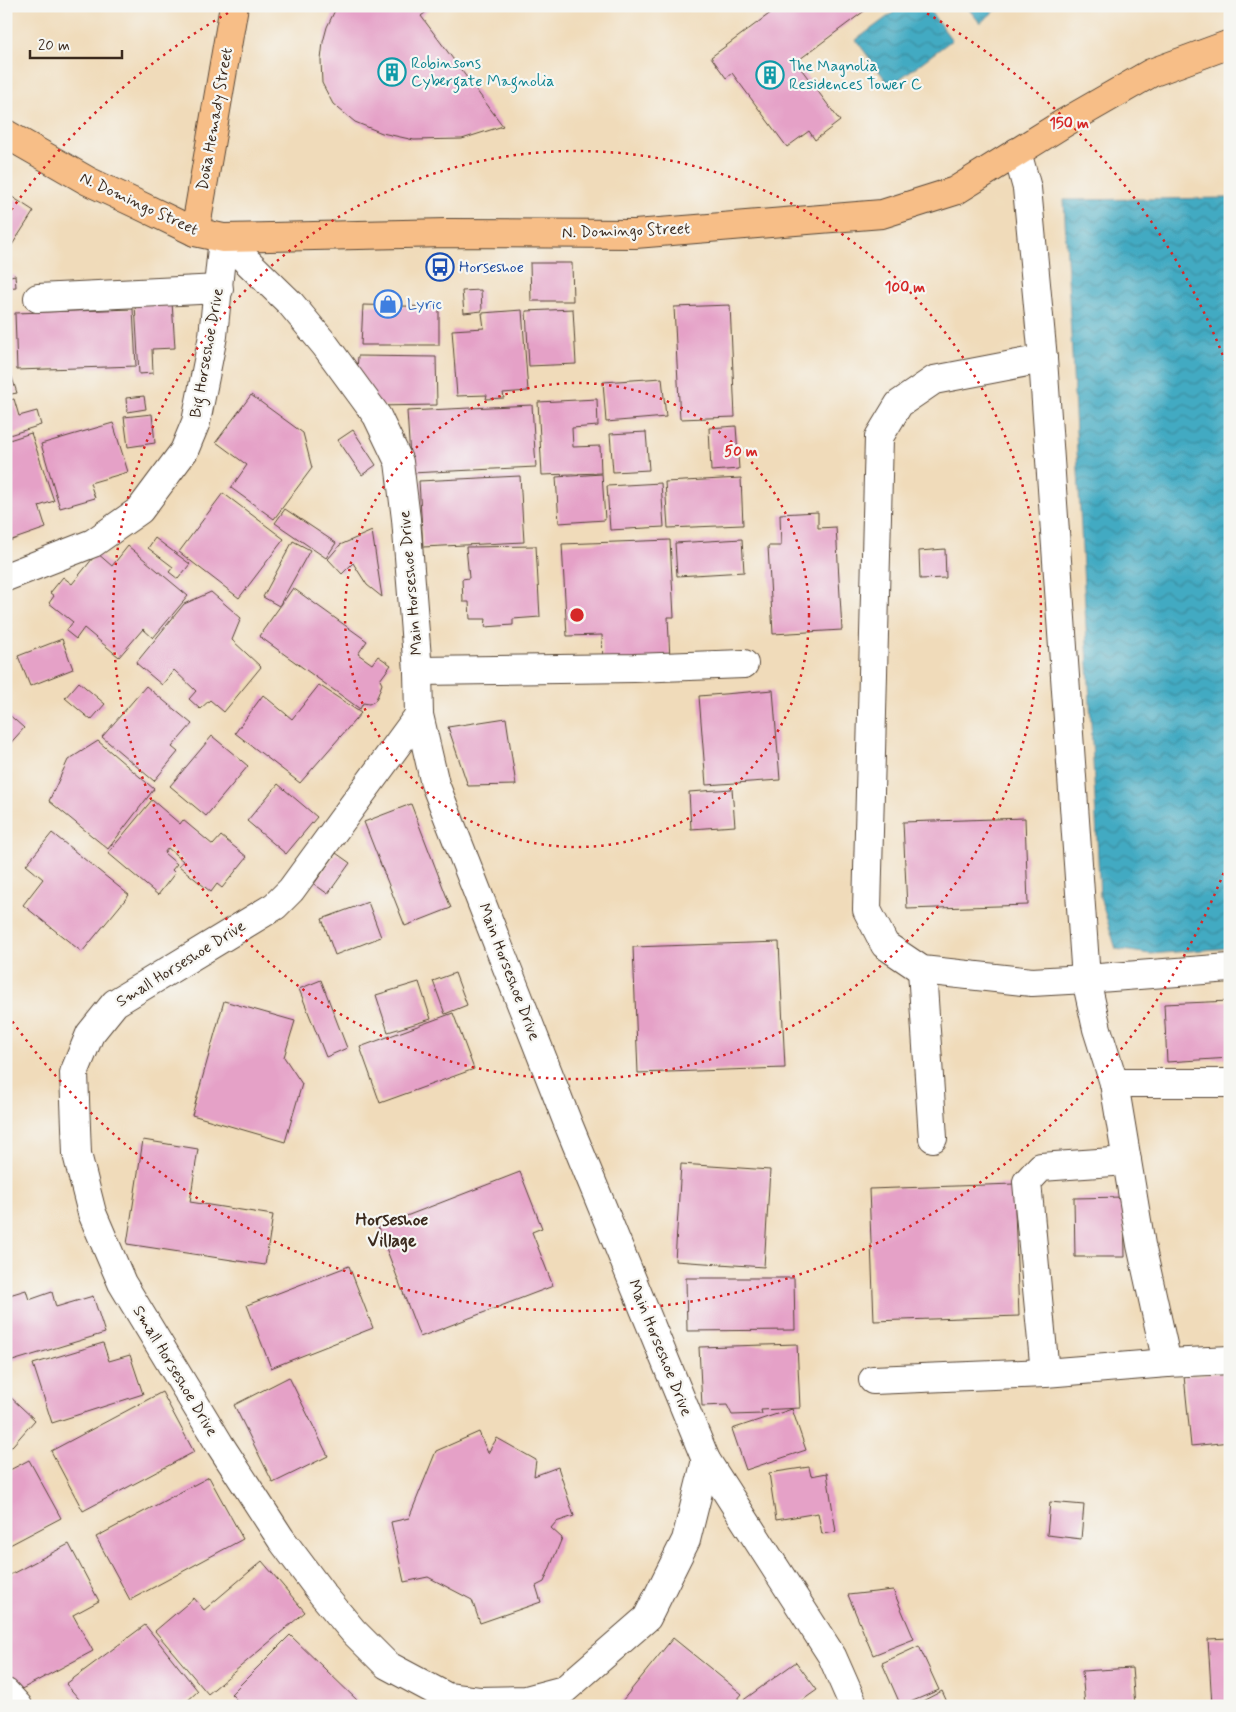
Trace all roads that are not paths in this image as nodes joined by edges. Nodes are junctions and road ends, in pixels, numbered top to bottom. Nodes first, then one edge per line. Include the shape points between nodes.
1 (234, 6) edge
2 (1230, 44) edge
3 (6, 134) edge
4 (1017, 152) junction
5 (195, 232) junction
6 (223, 238) junction
7 (219, 289) junction
8 (38, 298) dead end
9 (1043, 359) junction
10 (6, 577) edge
11 (744, 664) dead end
12 (418, 671) junction
13 (419, 715) junction
14 (1230, 968) edge
15 (922, 970) junction
16 (1086, 979) junction
17 (1114, 1083) junction
18 (1230, 1083) edge
19 (933, 1138) dead end
20 (1126, 1161) junction
21 (1230, 1360) edge
22 (1167, 1363) junction
23 (1045, 1373) junction
24 (873, 1380) dead end
25 (706, 1460) junction
26 (6, 1693) edge
27 (18, 1706) edge
28 (854, 1706) edge

1 - 5 main road, Doña Hemady Street
2 - 4 main road, N. Domingo Street via 1151,73
3 - 5 main road, N. Domingo Street via 88,181
4 - 6 main road, N. Domingo Street via 955,191 882,214 635,234 446,233
4 - 9 street via 1027,188
5 - 6 main road, N. Domingo Street
6 - 7 street, Big Horseshoe Drive
6 - 12 street, Main Horseshoe Drive via 291,304 325,345 377,416 399,462
7 - 8 street
7 - 10 street, Big Horseshoe Drive via 214,336 196,422 184,450 140,510 93,542
9 - 15 street via 934,380 899,404 878,437 867,910 885,945
9 - 16 street
11 - 12 street
12 - 13 street, Main Horseshoe Drive
13 - 25 street, Main Horseshoe Drive via 435,784 569,1126
13 - 25 street, Small Horseshoe Drive via 291,890 275,906 115,1002 90,1034 74,1073 77,1154 92,1213 122,1283 281,1539 323,1596 387,1665 447,1697 479,1701 526,1700 564,1690 647,1618 686,1540
14 - 16 street
15 - 16 street via 1032,982
15 - 19 street
16 - 17 street
17 - 18 street
17 - 20 street
20 - 22 street
20 - 23 street via 1042,1167 1027,1182
21 - 22 street
22 - 23 street
23 - 24 street
25 - 28 street, Main Horseshoe Drive via 832,1656
26 - 27 street

